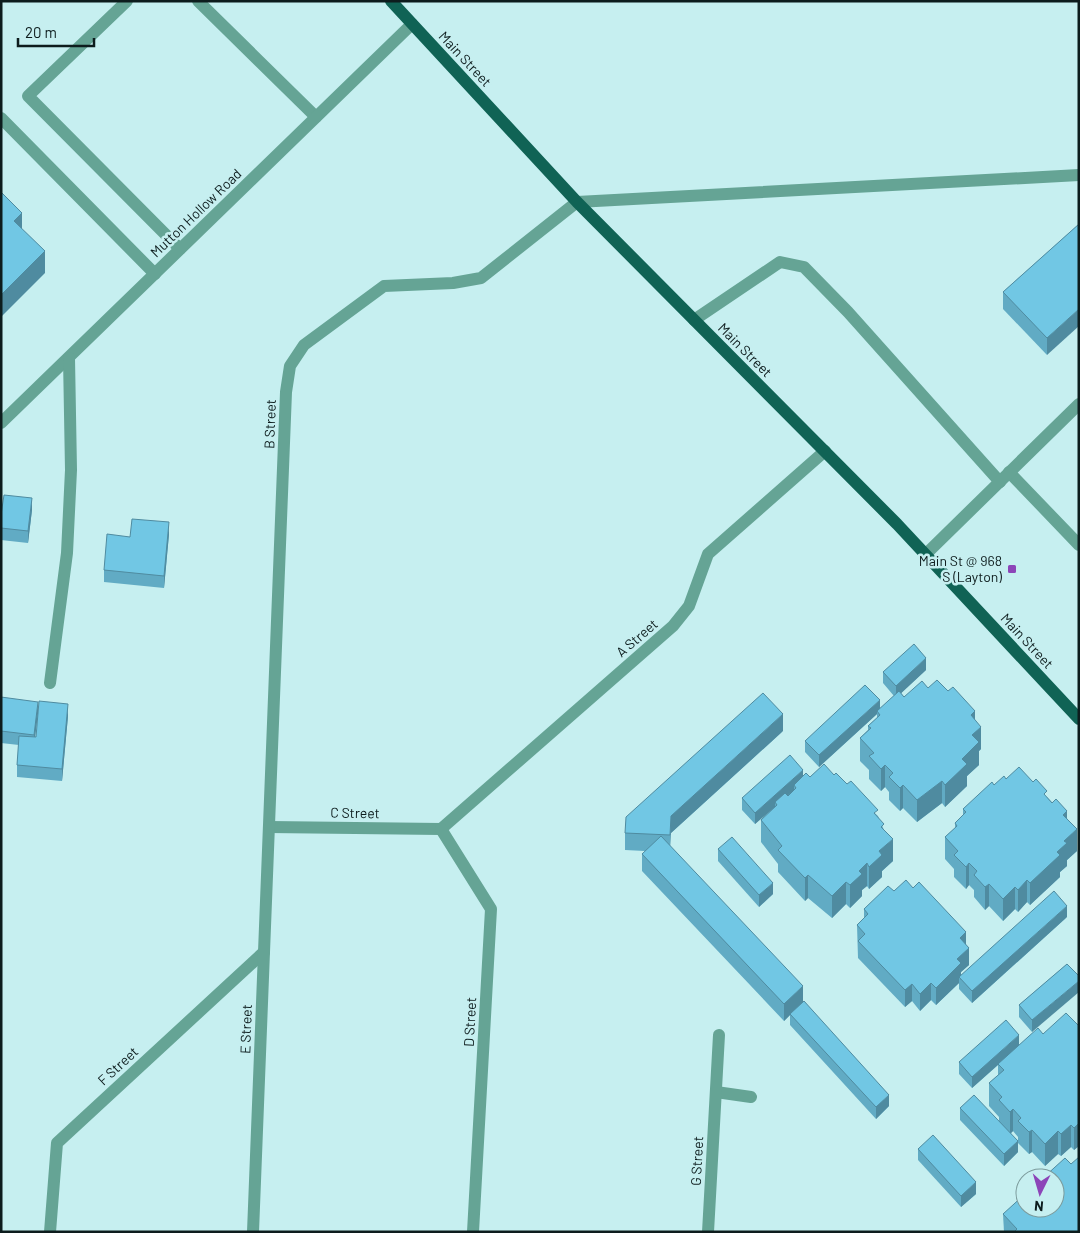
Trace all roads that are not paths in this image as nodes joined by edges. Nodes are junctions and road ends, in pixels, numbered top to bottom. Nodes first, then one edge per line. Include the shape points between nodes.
1 (127, 1) edge
2 (198, 1) edge
3 (391, 1) edge
4 (412, 24) junction
5 (316, 117) junction
6 (1, 118) edge
7 (1079, 175) edge
8 (577, 202) junction
9 (180, 249) junction
10 (154, 274) junction
11 (694, 320) junction
12 (69, 358) junction
13 (1079, 404) edge
14 (1, 422) edge
15 (825, 451) junction
16 (1009, 472) junction
17 (1000, 482) junction
18 (1079, 545) edge
19 (925, 555) junction
20 (50, 683) dead end
21 (1079, 719) edge
22 (269, 827) junction
23 (441, 828) junction
24 (264, 952) junction
25 (719, 1035) dead end
26 (716, 1092) junction
27 (751, 1097) dead end
28 (50, 1232) edge
29 (253, 1232) edge
30 (473, 1232) edge
31 (708, 1232) edge

1 - 9 street via 28,96
2 - 5 street
3 - 4 main road, Main Street
4 - 5 street, Mutton Hollow Road
4 - 8 main road, Main Street
5 - 9 street, Mutton Hollow Road
6 - 10 street
7 - 8 street
8 - 11 main road, Main Street
8 - 22 street, B Street via 481,278 453,283 384,286 304,345 290,366 286,392
9 - 10 street, Mutton Hollow Road
10 - 12 street, Mutton Hollow Road
11 - 15 main road, Main Street
11 - 17 street via 780,262 804,267
12 - 14 street, Mutton Hollow Road
12 - 20 street via 71,470 67,553
13 - 16 street
15 - 19 main road, Main Street
15 - 23 street, A Street via 708,554 689,606 673,626
16 - 17 street
16 - 18 street
17 - 19 street
19 - 21 main road, Main Street
22 - 23 street, C Street
22 - 24 street, E Street
23 - 30 street, D Street via 491,909
24 - 28 street, F Street via 57,1143
24 - 29 street, E Street
25 - 26 street, G Street
26 - 27 street
26 - 31 street, G Street

